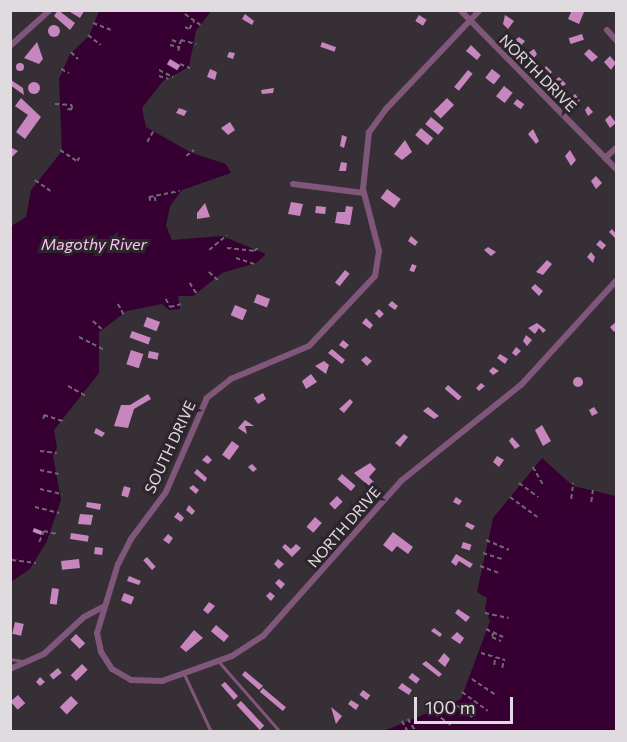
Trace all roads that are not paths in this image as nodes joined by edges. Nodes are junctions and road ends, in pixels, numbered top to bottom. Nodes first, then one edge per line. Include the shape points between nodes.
1 (50, 10) edge
2 (460, 10) edge
3 (480, 10) edge
4 (469, 20) junction
5 (607, 30) dead end
6 (616, 40) edge
7 (10, 46) edge
8 (616, 148) edge
9 (605, 158) junction
10 (616, 169) edge
11 (293, 184) dead end
12 (363, 193) junction
13 (616, 281) edge
14 (103, 607) junction
15 (10, 659) edge
16 (22, 661) junction
17 (219, 662) junction
18 (10, 669) edge
19 (184, 674) junction
20 (211, 732) edge
21 (280, 732) edge

1 - 7 street
2 - 4 street, NORTH DRIVE
3 - 4 street, SOUTH DRIVE
4 - 9 street, NORTH DRIVE
4 - 12 street, SOUTH DRIVE via 373,126 365,152
5 - 6 street
8 - 9 street
9 - 10 street, NORTH DRIVE
11 - 12 street
12 - 14 street, SOUTH DRIVE via 379,250 375,276 309,346 231,379 207,398 166,492 118,564
13 - 17 street, NORTH DRIVE via 521,385 401,481 348,537 282,619 255,642
14 - 16 street via 84,616 44,654
14 - 19 street, NORTH DRIVE via 97,633 101,652 112,669 131,680 162,681
15 - 16 lane
16 - 18 street
17 - 19 street, NORTH DRIVE
17 - 21 lane
19 - 20 lane

